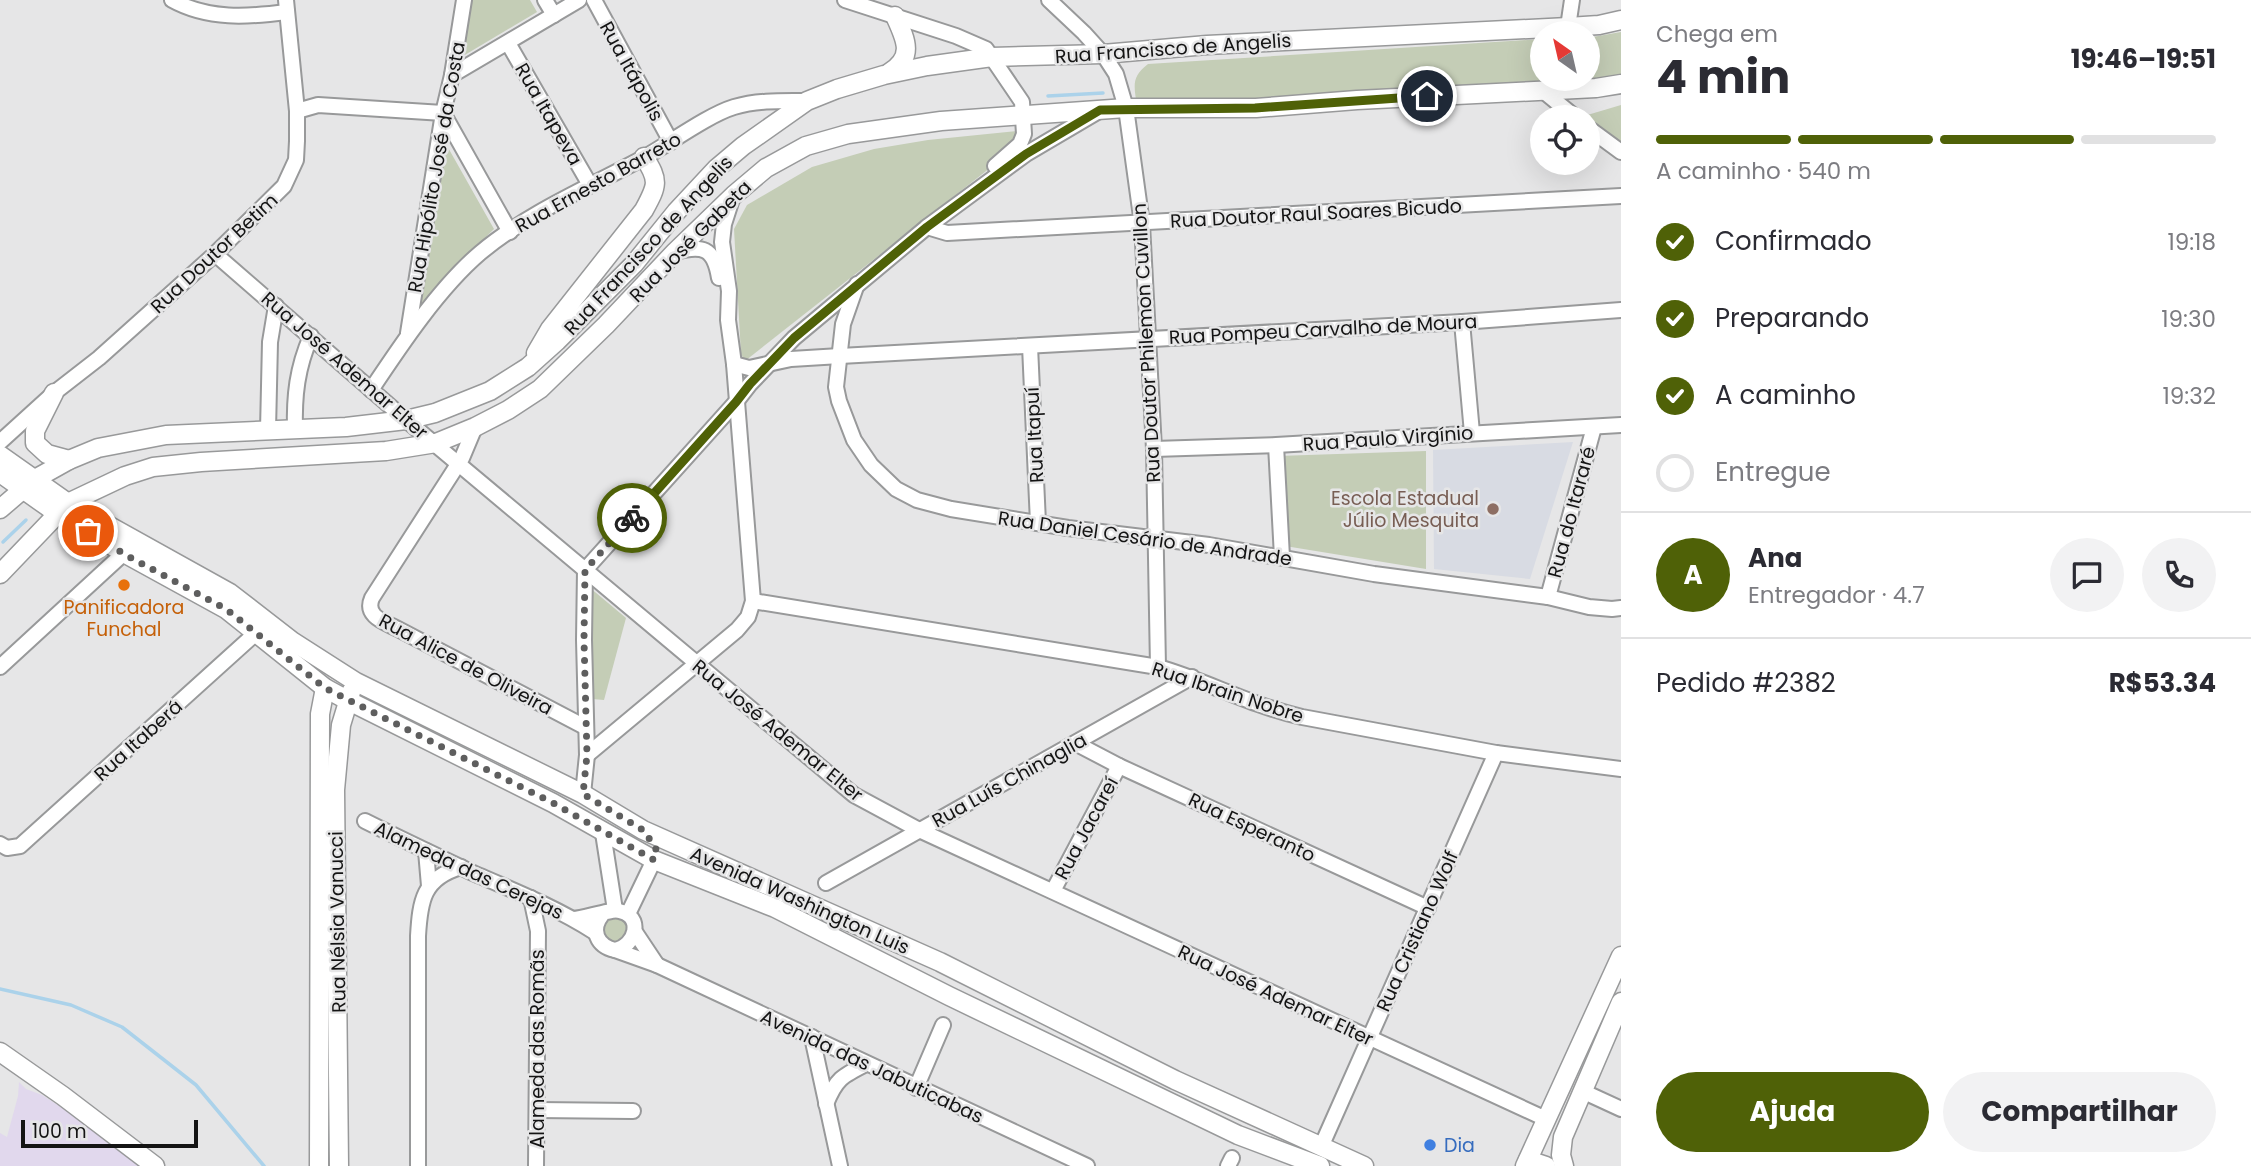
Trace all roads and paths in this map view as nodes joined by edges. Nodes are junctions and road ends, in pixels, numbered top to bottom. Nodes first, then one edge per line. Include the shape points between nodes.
1 (172, 0) edge
2 (464, 0) edge
3 (545, 0) edge
4 (579, 0) edge
5 (594, 0) edge
6 (845, 0) edge
7 (1049, 0) edge
8 (1572, 0) edge
9 (286, 6) edge
10 (554, 15) junction
11 (895, 16) junction
12 (1621, 20) edge
13 (1569, 21) edge
14 (1600, 25) edge
15 (1530, 29) edge
16 (508, 43) junction
17 (1102, 54) junction
18 (992, 57) junction
19 (452, 75) junction
20 (884, 75) junction
21 (1621, 84) edge
22 (1600, 87) edge
23 (1530, 91) edge
24 (1543, 91) edge
25 (807, 101) junction
26 (1560, 105) edge
27 (1126, 108) junction
28 (1100, 110) junction
29 (297, 111) junction
30 (443, 113) junction
31 (1023, 115) junction
32 (1600, 137) edge
33 (671, 142) junction
34 (1621, 152) edge
35 (644, 157) junction
36 (590, 185) junction
37 (734, 195) junction
38 (1621, 196) edge
39 (948, 210) junction
40 (1142, 223) junction
41 (927, 227) junction
42 (510, 232) junction
43 (676, 252) junction
44 (215, 254) junction
45 (857, 284) junction
46 (276, 306) junction
47 (1621, 310) edge
48 (728, 320) junction
49 (1462, 322) junction
50 (408, 334) junction
51 (311, 336) junction
52 (1148, 339) junction
53 (1030, 346) junction
54 (840, 356) junction
55 (771, 362) junction
56 (734, 364) junction
57 (528, 367) junction
58 (371, 390) junction
59 (54, 393) junction
60 (736, 402) junction
61 (406, 420) junction
62 (1621, 425) edge
63 (475, 427) junction
64 (1594, 427) junction
65 (268, 430) junction
66 (295, 430) junction
67 (1472, 433) junction
68 (0, 442) edge
69 (436, 443) junction
70 (1276, 445) junction
71 (1154, 449) junction
72 (0, 455) edge
73 (271, 459) junction
74 (69, 460) junction
75 (458, 464) junction
76 (0, 473) edge
77 (29, 484) junction
78 (64, 508) junction
79 (0, 509) edge
80 (1038, 523) junction
81 (1155, 538) junction
82 (124, 554) junction
83 (1282, 557) junction
84 (585, 570) junction
85 (0, 574) edge
86 (1548, 597) junction
87 (753, 601) junction
88 (1621, 608) edge
89 (256, 633) junction
90 (697, 664) junction
91 (0, 667) edge
92 (1158, 667) junction
93 (1192, 677) junction
94 (356, 682) junction
95 (325, 688) junction
96 (347, 700) junction
97 (371, 713) junction
98 (585, 727) junction
99 (338, 743) junction
100 (1077, 744) junction
101 (1496, 753) junction
102 (587, 755) junction
103 (1119, 766) junction
104 (1621, 769) edge
105 (564, 786) junction
106 (583, 794) junction
107 (553, 803) junction
108 (365, 821) dead end
109 (643, 830) junction
110 (919, 830) junction
111 (603, 833) junction
112 (0, 844) edge
113 (426, 851) junction
114 (654, 860) junction
115 (461, 867) junction
116 (826, 883) dead end
117 (429, 886) junction
118 (1054, 891) junction
119 (531, 898) junction
120 (1428, 908) junction
121 (615, 913) junction
122 (569, 917) junction
123 (538, 931) junction
124 (635, 932) junction
125 (596, 933) junction
126 (615, 950) junction
127 (1621, 956) edge
128 (657, 965) junction
129 (1621, 1002) edge
130 (943, 1025) dead end
131 (812, 1037) junction
132 (1369, 1039) junction
133 (0, 1052) edge
134 (866, 1064) junction
135 (916, 1088) junction
136 (1582, 1091) junction
137 (826, 1106) junction
138 (1621, 1109) edge
139 (537, 1110) junction
140 (633, 1111) dead end
141 (1546, 1119) junction
142 (1321, 1147) junction
143 (1526, 1163) edge
144 (1081, 1164) edge
145 (155, 1166) edge
146 (318, 1166) edge
147 (339, 1166) edge
148 (418, 1166) edge
149 (536, 1166) edge
150 (840, 1166) edge
151 (1320, 1166) edge
152 (1364, 1166) edge
153 (1546, 1166) edge
154 (1564, 1166) edge

1 - 9 street via 201,12 245,17
2 - 19 street, Rua Hipólito José da Costa
3 - 10 street
4 - 10 street
5 - 33 street, Rua Itápolis
6 - 11 street
7 - 17 street, Rua Doutor Philemon Cuvillon
8 - 13 street
9 - 29 street, Rua Doutor Betim
10 - 16 street
11 - 18 street via 956,36 986,49
11 - 20 main road via 906,52 904,62
12 - 14 main road, Rua Francisco de Angelis
15 - 17 main road, Rua Francisco de Angelis via 1207,44
16 - 19 street
16 - 36 street, Rua Itapeva
17 - 18 main road, Rua Francisco de Angelis
17 - 27 street, Rua Doutor Philemon Cuvillon via 1116,74
18 - 20 main road, Rua Francisco de Angelis
18 - 31 street via 1022,102
19 - 30 street, Rua Hipólito José da Costa
20 - 25 main road, Rua Francisco de Angelis
21 - 22 main road, Rua José Gabeta
23 - 27 main road, Rua José Gabeta via 1255,108
24 - 26 street
25 - 33 street, Rua Ernesto Barreto via 752,102 729,109
25 - 57 main road, Rua Francisco de Angelis via 717,169 634,264
27 - 28 main road, Rua José Gabeta
27 - 40 street, Rua Doutor Philemon Cuvillon
28 - 31 main road, Rua José Gabeta
28 - 39 street via 1026,154
29 - 30 street via 318,105
29 - 44 street, Rua Doutor Betim via 296,160 288,180
30 - 42 street
30 - 50 street, Rua Hipólito José da Costa
31 - 37 main road, Rua José Gabeta via 848,134 806,146 766,168
31 - 39 street via 1020,144
32 - 34 street
33 - 35 street, Rua Ernesto Barreto
35 - 36 street, Rua Ernesto Barreto
35 - 57 main road via 656,182 654,192 550,329
36 - 42 street, Rua Ernesto Barreto
37 - 43 main road, Rua José Gabeta
37 - 48 street via 722,242
38 - 40 street, Rua Doutor Raul Soares Bicudo
39 - 41 street
40 - 41 street, Rua Doutor Raul Soares Bicudo via 947,233
40 - 52 street, Rua Doutor Philemon Cuvillon
41 - 45 street
42 - 50 street, Rua Ernesto Barreto via 479,254
43 - 48 street via 700,248 711,254
43 - 63 main road, Rua José Gabeta via 540,389
44 - 46 street, Rua José Ademar Elter
44 - 59 street, Rua Doutor Betim
45 - 54 street, Rua Daniel Cesário de Andrade via 843,324
45 - 55 street
46 - 51 street, Rua José Ademar Elter
46 - 65 street via 270,342
47 - 49 street, Rua Pompeu Carvalho de Moura
48 - 56 street
49 - 52 street, Rua Pompeu Carvalho de Moura
49 - 67 street
50 - 58 street, Rua Ernesto Barreto
51 - 58 street, Rua José Ademar Elter
51 - 66 street via 294,393
52 - 53 street, Rua Pompeu Carvalho de Moura
52 - 71 street, Rua Doutor Philemon Cuvillon
53 - 54 street, Rua Pompeu Carvalho de Moura
53 - 80 street, Rua Itapuí
54 - 55 street, Rua Pompeu Carvalho de Moura
54 - 80 street, Rua Daniel Cesário de Andrade via 836,387 847,426 861,452 890,484 917,499 951,509
55 - 56 street, Rua Pompeu Carvalho de Moura via 748,368
55 - 60 street
56 - 60 street
57 - 61 main road, Rua Francisco de Angelis via 491,391
58 - 61 street, Rua José Ademar Elter
59 - 68 street, Rua Doutor Betim
59 - 74 main road via 35,431 36,443 47,454
60 - 84 street
60 - 87 street
61 - 66 main road, Rua Francisco de Angelis
61 - 69 street, Rua José Ademar Elter
62 - 64 street, Rua Paulo Virgínio
63 - 69 main road, Rua José Gabeta
63 - 75 street
64 - 67 street, Rua Paulo Virgínio
64 - 86 street, Rua do Itararé
65 - 66 main road, Rua Francisco de Angelis
65 - 74 main road, Rua Francisco de Angelis via 130,440
66 - 73 main road via 289,450
67 - 70 street, Rua Paulo Virgínio
69 - 73 main road, Rua José Gabeta
69 - 75 street, Rua José Ademar Elter
70 - 71 street, Rua Paulo Virgínio
70 - 83 street
71 - 81 street, Rua Doutor Philemon Cuvillon
72 - 77 main road, Avenida Washington Luis
73 - 78 main road, Rua José Gabeta via 153,467 125,476
74 - 77 main road, Rua Francisco de Angelis
75 - 84 street, Rua José Ademar Elter
75 - 98 street, Rua Alice de Oliveira via 369,604 374,617
76 - 77 main road, Avenida Washington Luis
77 - 78 main road, Avenida Washington Luis
77 - 79 main road, Rua Francisco de Angelis
78 - 82 main road, Avenida Washington Luis
78 - 85 main road
78 - 94 main road, Avenida Washington Luis via 230,593
80 - 81 street, Rua Daniel Cesário de Andrade
81 - 83 street, Rua Daniel Cesário de Andrade
81 - 92 street, Rua Doutor Philemon Cuvillon
82 - 89 main road, Avenida Washington Luis via 226,609
82 - 91 street
83 - 86 street, Rua Daniel Cesário de Andrade
84 - 90 street, Rua José Ademar Elter
84 - 98 street
86 - 88 street, Rua Daniel Cesário de Andrade via 1590,607
87 - 90 street via 744,623
87 - 92 street, Rua Ibrain Nobre
89 - 95 main road, Avenida Washington Luis
89 - 112 street, Rua Itaberá via 20,845
90 - 102 street
90 - 110 street, Rua José Ademar Elter via 854,795
92 - 93 street, Rua Ibrain Nobre
93 - 100 street, Rua Luís Chinaglia
93 - 101 street, Rua Ibrain Nobre via 1273,710
94 - 96 main road, Rua Nélsia Vanucci
94 - 105 main road, Avenida Washington Luis
95 - 96 main road, Avenida Washington Luis
95 - 146 main road, Rua Nélsia Vanucci via 320,714
96 - 97 main road, Avenida Washington Luis
96 - 99 main road, Rua Nélsia Vanucci
97 - 99 main road via 354,722
97 - 107 main road, Avenida Washington Luis
98 - 102 street
99 - 147 main road, Rua Nélsia Vanucci
100 - 103 street, Rua Esperanto
100 - 110 street, Rua Luís Chinaglia
101 - 104 street, Rua Ibrain Nobre
101 - 120 street, Rua Cristiano Wolf
102 - 106 street
103 - 118 street, Rua Jacareí
103 - 120 street, Rua Esperanto
105 - 106 main road, Avenida Washington Luis
105 - 107 main road via 554,792
106 - 109 main road, Avenida Washington Luis
107 - 111 main road, Avenida Washington Luis
108 - 113 street, Alameda das Cerejas
109 - 114 main road via 656,848
109 - 142 main road, Avenida Washington Luis via 940,962 1175,1080
110 - 116 street, Rua Luís Chinaglia
110 - 118 street, Rua José Ademar Elter
111 - 114 main road, Avenida Washington Luis
111 - 121 street
113 - 115 street, Alameda das Cerejas
113 - 117 street
114 - 121 street
114 - 151 main road, Avenida Washington Luis via 775,908 1226,1129
115 - 117 street
115 - 119 street, Alameda das Cerejas
117 - 148 street via 421,901 418,936
118 - 132 street, Rua José Ademar Elter
119 - 122 street, Alameda das Cerejas
119 - 123 street, Alameda das Romãs
120 - 132 street, Rua Cristiano Wolf
121 - 122 street, Alameda das Cerejas
121 - 124 street via 633,922
121 - 125 street via 597,923
122 - 123 street, Alameda das Romãs via 550,920
122 - 125 street, Alameda das Cerejas
123 - 139 street, Alameda das Romãs
124 - 126 street via 628,945
124 - 128 street
125 - 126 street via 604,946
126 - 128 street, Avenida das Jabuticabas
127 - 141 main road
128 - 131 street, Avenida das Jabuticabas
129 - 136 main road
130 - 135 street
131 - 134 street, Avenida das Jabuticabas
131 - 137 street
132 - 141 street, Rua José Ademar Elter
132 - 142 street, Rua Cristiano Wolf
133 - 145 main road
134 - 135 street, Avenida das Jabuticabas
134 - 137 street via 834,1084
135 - 144 street, Avenida das Jabuticabas
136 - 138 street
136 - 154 main road via 1563,1137
137 - 150 street
139 - 140 street
139 - 149 street, Alameda das Romãs
141 - 143 main road
142 - 152 main road, Avenida Washington Luis
143 - 153 main road

